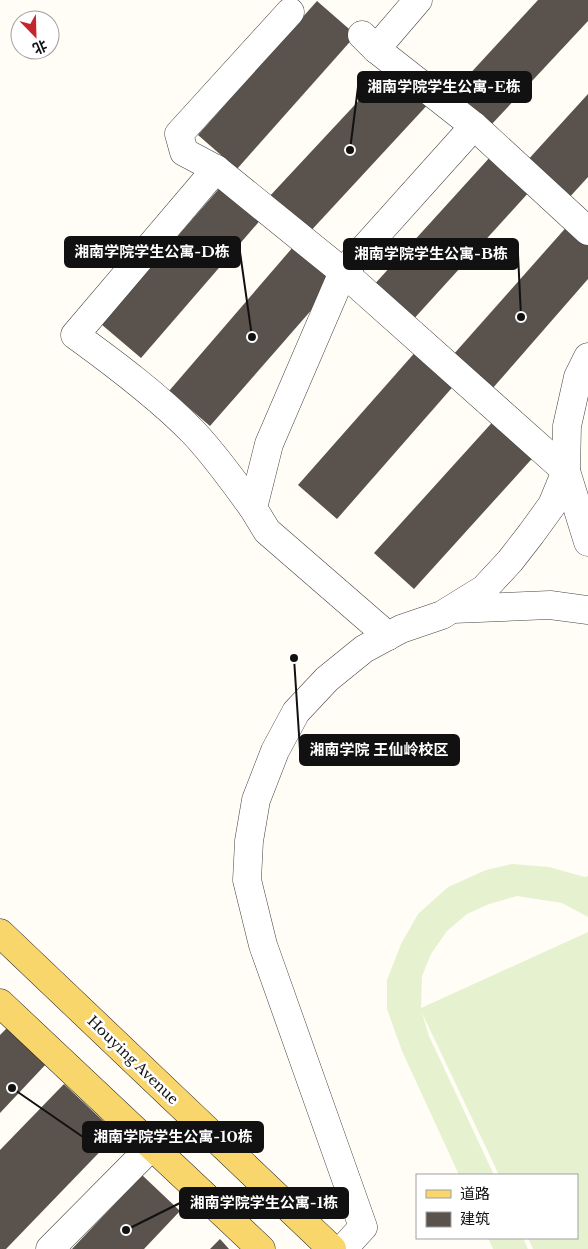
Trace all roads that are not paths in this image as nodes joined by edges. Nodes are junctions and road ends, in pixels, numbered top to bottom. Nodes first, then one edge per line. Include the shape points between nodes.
1 (418, 0) edge
2 (290, 12) dead end
3 (474, 126) junction
4 (216, 170) junction
5 (588, 231) edge
6 (343, 272) junction
7 (588, 357) edge
8 (566, 470) junction
9 (253, 508) junction
10 (588, 542) edge
11 (451, 609) junction
12 (588, 610) edge
13 (388, 636) junction
14 (0, 933) edge
15 (0, 1003) edge
16 (152, 1146) junction
17 (50, 1249) edge
18 (261, 1249) edge
19 (332, 1249) edge
20 (343, 1249) edge

1 - 3 street via 369,42
2 - 4 street via 179,134 184,152
3 - 5 street
3 - 6 street
4 - 6 street
4 - 9 street via 75,335 135,381 193,432
6 - 8 street
6 - 9 street via 269,444
7 - 8 street via 578,377 567,426
8 - 10 street
8 - 11 street via 552,505 510,561 484,589
9 - 13 street via 267,531
11 - 12 street via 550,605
11 - 13 street
13 - 20 street via 364,649 296,712 275,751 256,800 249,841 247,880 263,945 362,1227
14 - 19 main road, Houying Avenue
15 - 16 main road
16 - 17 street
16 - 18 main road

